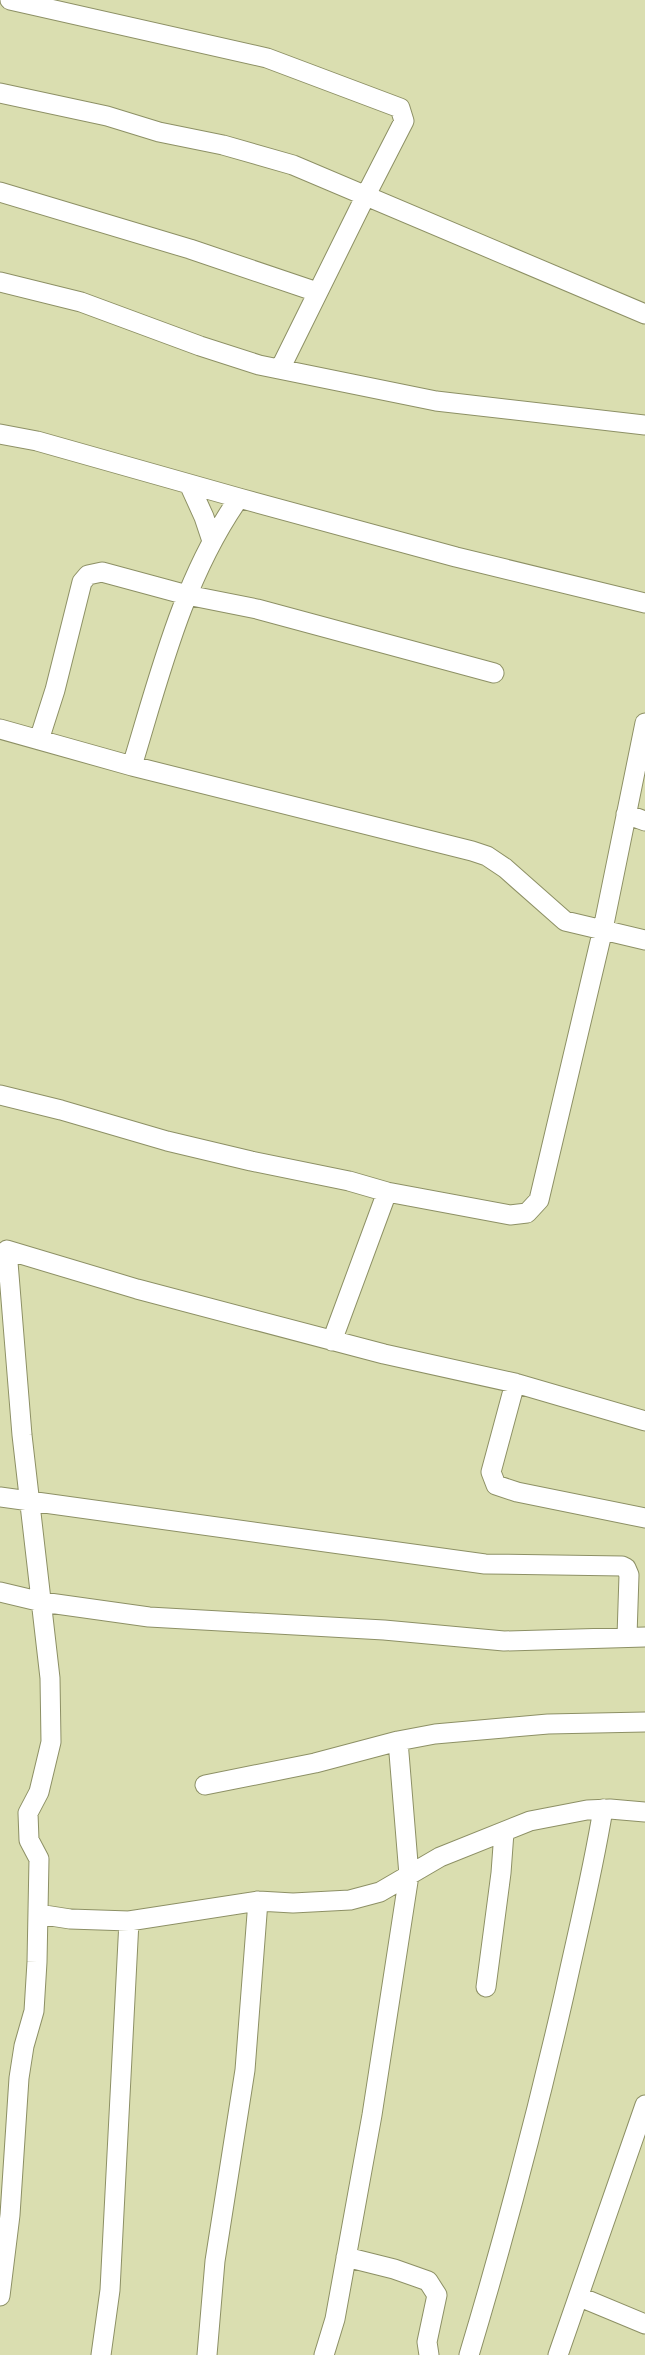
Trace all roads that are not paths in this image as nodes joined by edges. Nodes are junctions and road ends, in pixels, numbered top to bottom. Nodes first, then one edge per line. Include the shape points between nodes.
1 (10, 0) edge
2 (0, 93) edge
3 (0, 192) edge
4 (366, 195) junction
5 (0, 282) edge
6 (317, 292) junction
7 (645, 314) edge
8 (280, 369) junction
9 (645, 425) edge
10 (0, 434) edge
11 (189, 484) junction
12 (239, 498) junction
13 (212, 541) junction
14 (187, 595) junction
15 (645, 603) edge
16 (494, 673) dead end
17 (645, 727) edge
18 (0, 729) edge
19 (39, 740) junction
20 (132, 766) junction
21 (626, 814) junction
22 (645, 821) edge
23 (603, 930) junction
24 (645, 940) edge
25 (0, 1095) edge
26 (388, 1192) junction
27 (4, 1249) edge
28 (332, 1341) junction
29 (515, 1383) junction
30 (645, 1420) edge
31 (0, 1498) edge
32 (31, 1502) junction
33 (645, 1518) edge
34 (0, 1592) edge
35 (42, 1602) junction
36 (636, 1637) edge
37 (645, 1722) edge
38 (398, 1742) junction
39 (205, 1785) dead end
40 (603, 1809) junction
41 (645, 1812) edge
42 (504, 1832) junction
43 (409, 1875) junction
44 (258, 1901) junction
45 (38, 1914) junction
46 (129, 1921) junction
47 (486, 1987) dead end
48 (645, 2105) edge
49 (346, 2257) junction
50 (0, 2296) edge
51 (580, 2297) junction
52 (645, 2324) edge
53 (101, 2355) edge
54 (208, 2355) edge
55 (324, 2355) edge
56 (429, 2355) edge
57 (469, 2355) edge
58 (558, 2355) edge

1 - 4 street via 266,58 400,108 404,122
2 - 4 street via 107,116 293,164
3 - 6 street via 190,249
4 - 6 street
4 - 7 street
5 - 8 street via 81,302 200,346
6 - 8 street
8 - 9 street via 436,401
10 - 11 street via 37,441
11 - 12 street
11 - 13 street
12 - 13 street
12 - 15 street via 456,557
13 - 14 street
14 - 16 street via 257,609
14 - 19 street via 102,572 88,574 82,582
14 - 20 street
17 - 21 street
18 - 19 street
19 - 20 street
20 - 23 street via 487,856 565,920
21 - 22 street
21 - 23 street
23 - 24 street
23 - 26 street via 539,1200 527,1213 510,1215
25 - 26 street via 167,1141
26 - 28 street
27 - 28 street via 137,1289
27 - 32 street
28 - 29 street
29 - 30 street
29 - 33 street via 491,1472 496,1485
31 - 32 street
32 - 35 street
32 - 36 street via 476,1562 622,1566 629,1575
34 - 35 street
35 - 36 street via 149,1617 384,1630 504,1641
35 - 45 street via 50,1678 51,1742 39,1792 28,1813 29,1840 40,1859
37 - 38 street via 548,1724 435,1734
38 - 39 street via 315,1764
38 - 43 street
40 - 41 street
40 - 42 street via 530,1821
40 - 57 street via 541,2096
42 - 43 street via 440,1857
42 - 47 street
43 - 44 street via 380,1892 350,1900
43 - 49 street via 388,2019
44 - 46 street
44 - 54 street via 245,2070 215,2261
45 - 46 street via 70,1919
45 - 50 street via 34,2011 19,2078 10,2215
46 - 53 street via 110,2290
48 - 51 street
49 - 55 street via 335,2318
49 - 56 street via 394,2269 428,2282 437,2295 427,2342
51 - 52 street
51 - 58 street

